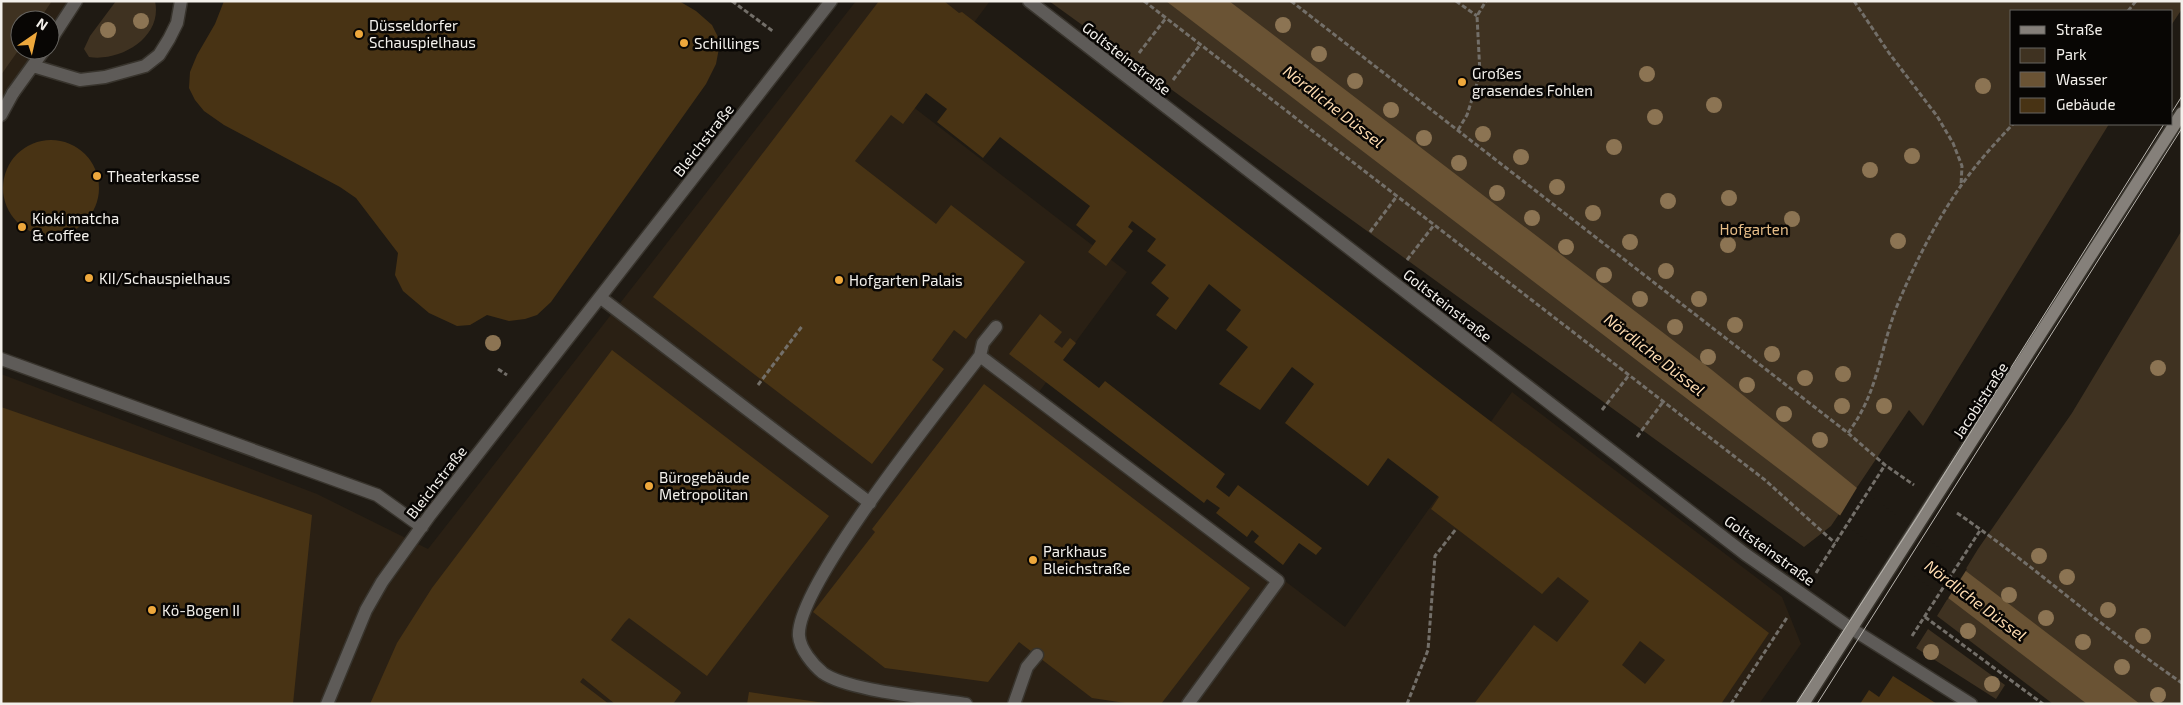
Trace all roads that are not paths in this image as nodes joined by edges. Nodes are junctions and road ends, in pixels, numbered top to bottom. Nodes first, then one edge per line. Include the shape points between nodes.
1 (76, 1) edge
2 (181, 1) edge
3 (831, 1) edge
4 (1028, 1) edge
5 (60, 25) edge
6 (37, 60) edge
7 (33, 66) junction
8 (2182, 113) edge
9 (1, 115) edge
10 (601, 298) junction
11 (996, 327) dead end
12 (980, 356) junction
13 (1, 359) edge
14 (870, 503) junction
15 (422, 527) junction
16 (1852, 629) junction
17 (1037, 655) dead end
18 (327, 704) edge
19 (966, 704) edge
20 (1014, 704) edge
21 (1188, 704) edge
22 (1803, 704) edge
23 (1971, 704) edge

1 - 5 street
2 - 7 street via 178,23 159,55 145,66 80,80
3 - 10 street, Bleichstraße
4 - 16 street, Goltsteinstraße via 1621,459
6 - 7 street
7 - 9 street
8 - 16 main road, Jacobistraße
10 - 14 street
10 - 15 street, Bleichstraße
11 - 12 street via 983,343
12 - 14 street
12 - 21 street via 1278,580
13 - 15 street via 377,495
14 - 19 street via 802,613 798,636 808,657 824,673 845,684
15 - 18 street, Bleichstraße via 366,610
16 - 22 main road, Jacobistraße
16 - 23 street, Goltsteinstraße
17 - 20 street via 1027,666

